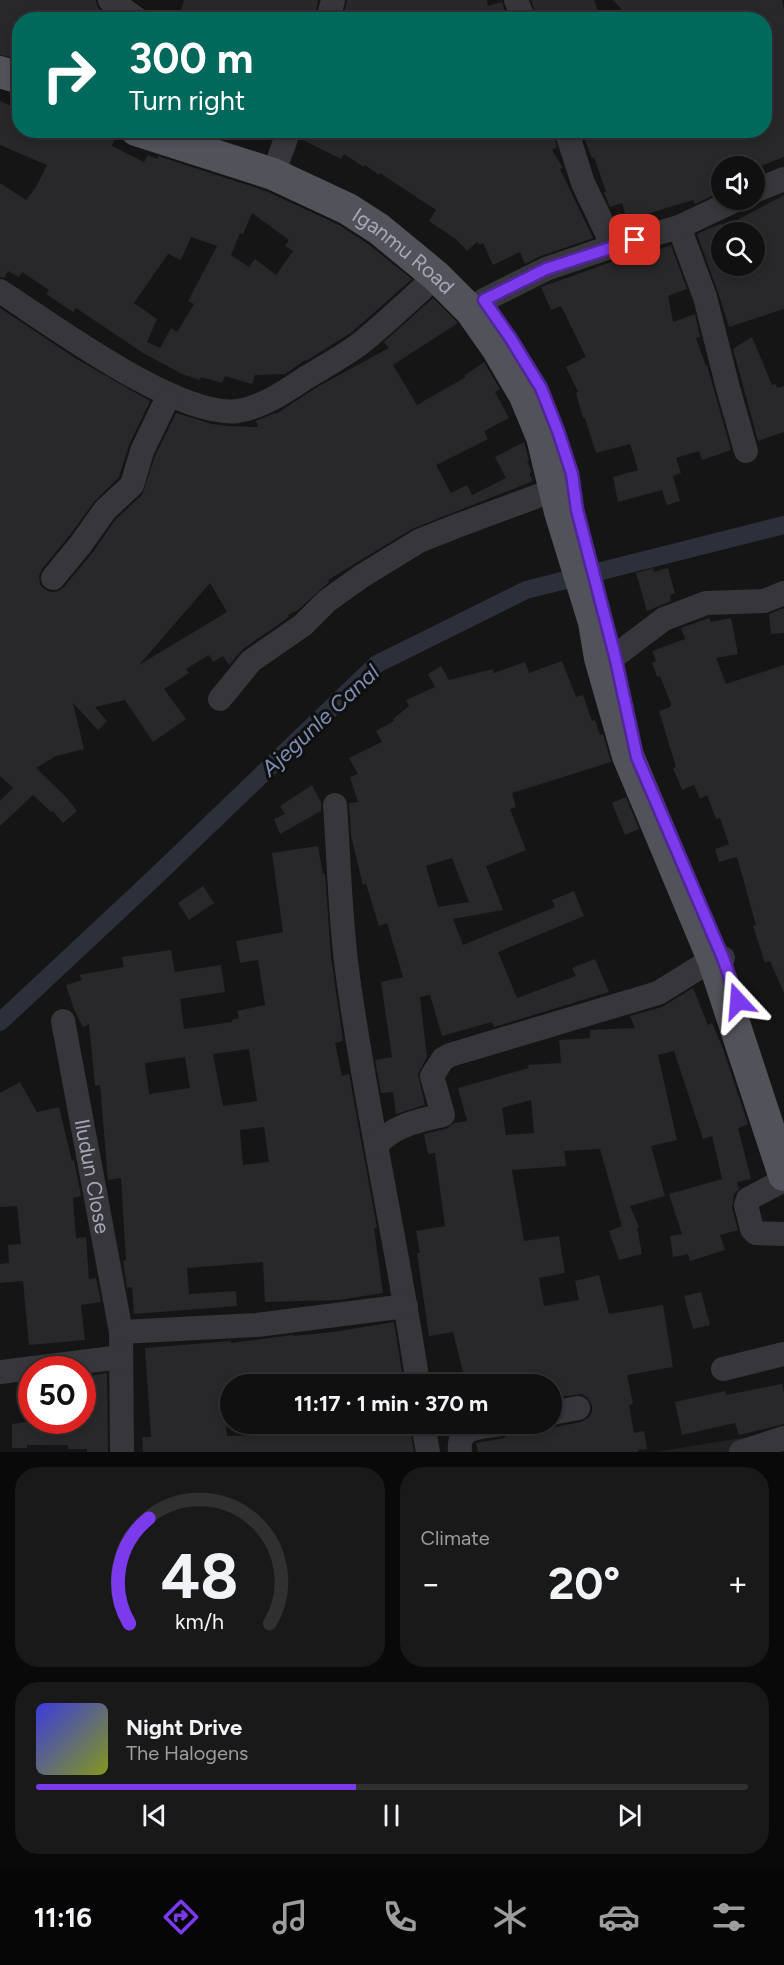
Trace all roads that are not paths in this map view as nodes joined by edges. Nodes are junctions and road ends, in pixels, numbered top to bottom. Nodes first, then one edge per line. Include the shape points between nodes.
1 (111, 0) edge
2 (127, 12) edge
3 (197, 138) edge
4 (216, 138) edge
5 (569, 138) edge
6 (284, 144) edge
7 (784, 179) edge
8 (765, 187) edge
9 (715, 210) edge
10 (679, 227) junction
11 (613, 246) junction
12 (436, 276) junction
13 (0, 291) edge
14 (484, 300) junction
15 (169, 395) junction
16 (746, 451) dead end
17 (564, 504) junction
18 (53, 578) dead end
19 (784, 593) edge
20 (605, 635) junction
21 (220, 699) dead end
22 (335, 805) dead end
23 (718, 958) junction
24 (63, 1021) dead end
25 (376, 1145) junction
26 (784, 1145) edge
27 (784, 1175) edge
28 (784, 1180) edge
29 (784, 1234) edge
30 (406, 1306) junction
31 (122, 1332) junction
32 (784, 1354) edge
33 (121, 1357) junction
34 (723, 1369) dead end
35 (0, 1372) edge
36 (416, 1374) edge
37 (578, 1408) dead end
38 (562, 1411) edge
39 (425, 1434) edge
40 (463, 1434) edge
41 (784, 1438) edge
42 (122, 1452) edge
43 (428, 1452) edge
44 (460, 1452) edge
45 (741, 1452) edge

1 - 2 street
3 - 12 main road, Iganmu Road via 348,209
4 - 6 main road, Iganmu Road
5 - 11 street via 583,183
6 - 14 main road, Iganmu Road via 389,215
7 - 8 street
9 - 10 street
10 - 11 street
10 - 16 street via 705,297
11 - 14 street via 546,269
12 - 15 street via 359,344 280,395 236,411 204,408
12 - 17 main road, Iganmu Road via 471,310 525,396
13 - 15 street
14 - 17 main road, Iganmu Road via 541,388 558,431 572,474
15 - 18 street via 142,451 132,485 105,510
17 - 20 main road, Iganmu Road
17 - 21 street via 454,526 419,541 362,576 327,601 303,625 251,661
19 - 20 street via 764,601 706,603
20 - 23 main road, Iganmu Road via 637,757
22 - 25 street via 348,975
23 - 25 street via 658,993 450,1055 432,1076 443,1115 404,1125
23 - 26 main road, Iganmu Road
23 - 27 main road, Iganmu Road
24 - 31 street, Iludun Close
25 - 30 street
28 - 29 street via 753,1195 746,1205 756,1233
30 - 31 street via 257,1325
30 - 36 street
31 - 33 street, Iludun Close
32 - 34 street
33 - 35 street
33 - 42 street, Iludun Close
37 - 38 street
39 - 43 street
40 - 44 street
41 - 45 street

